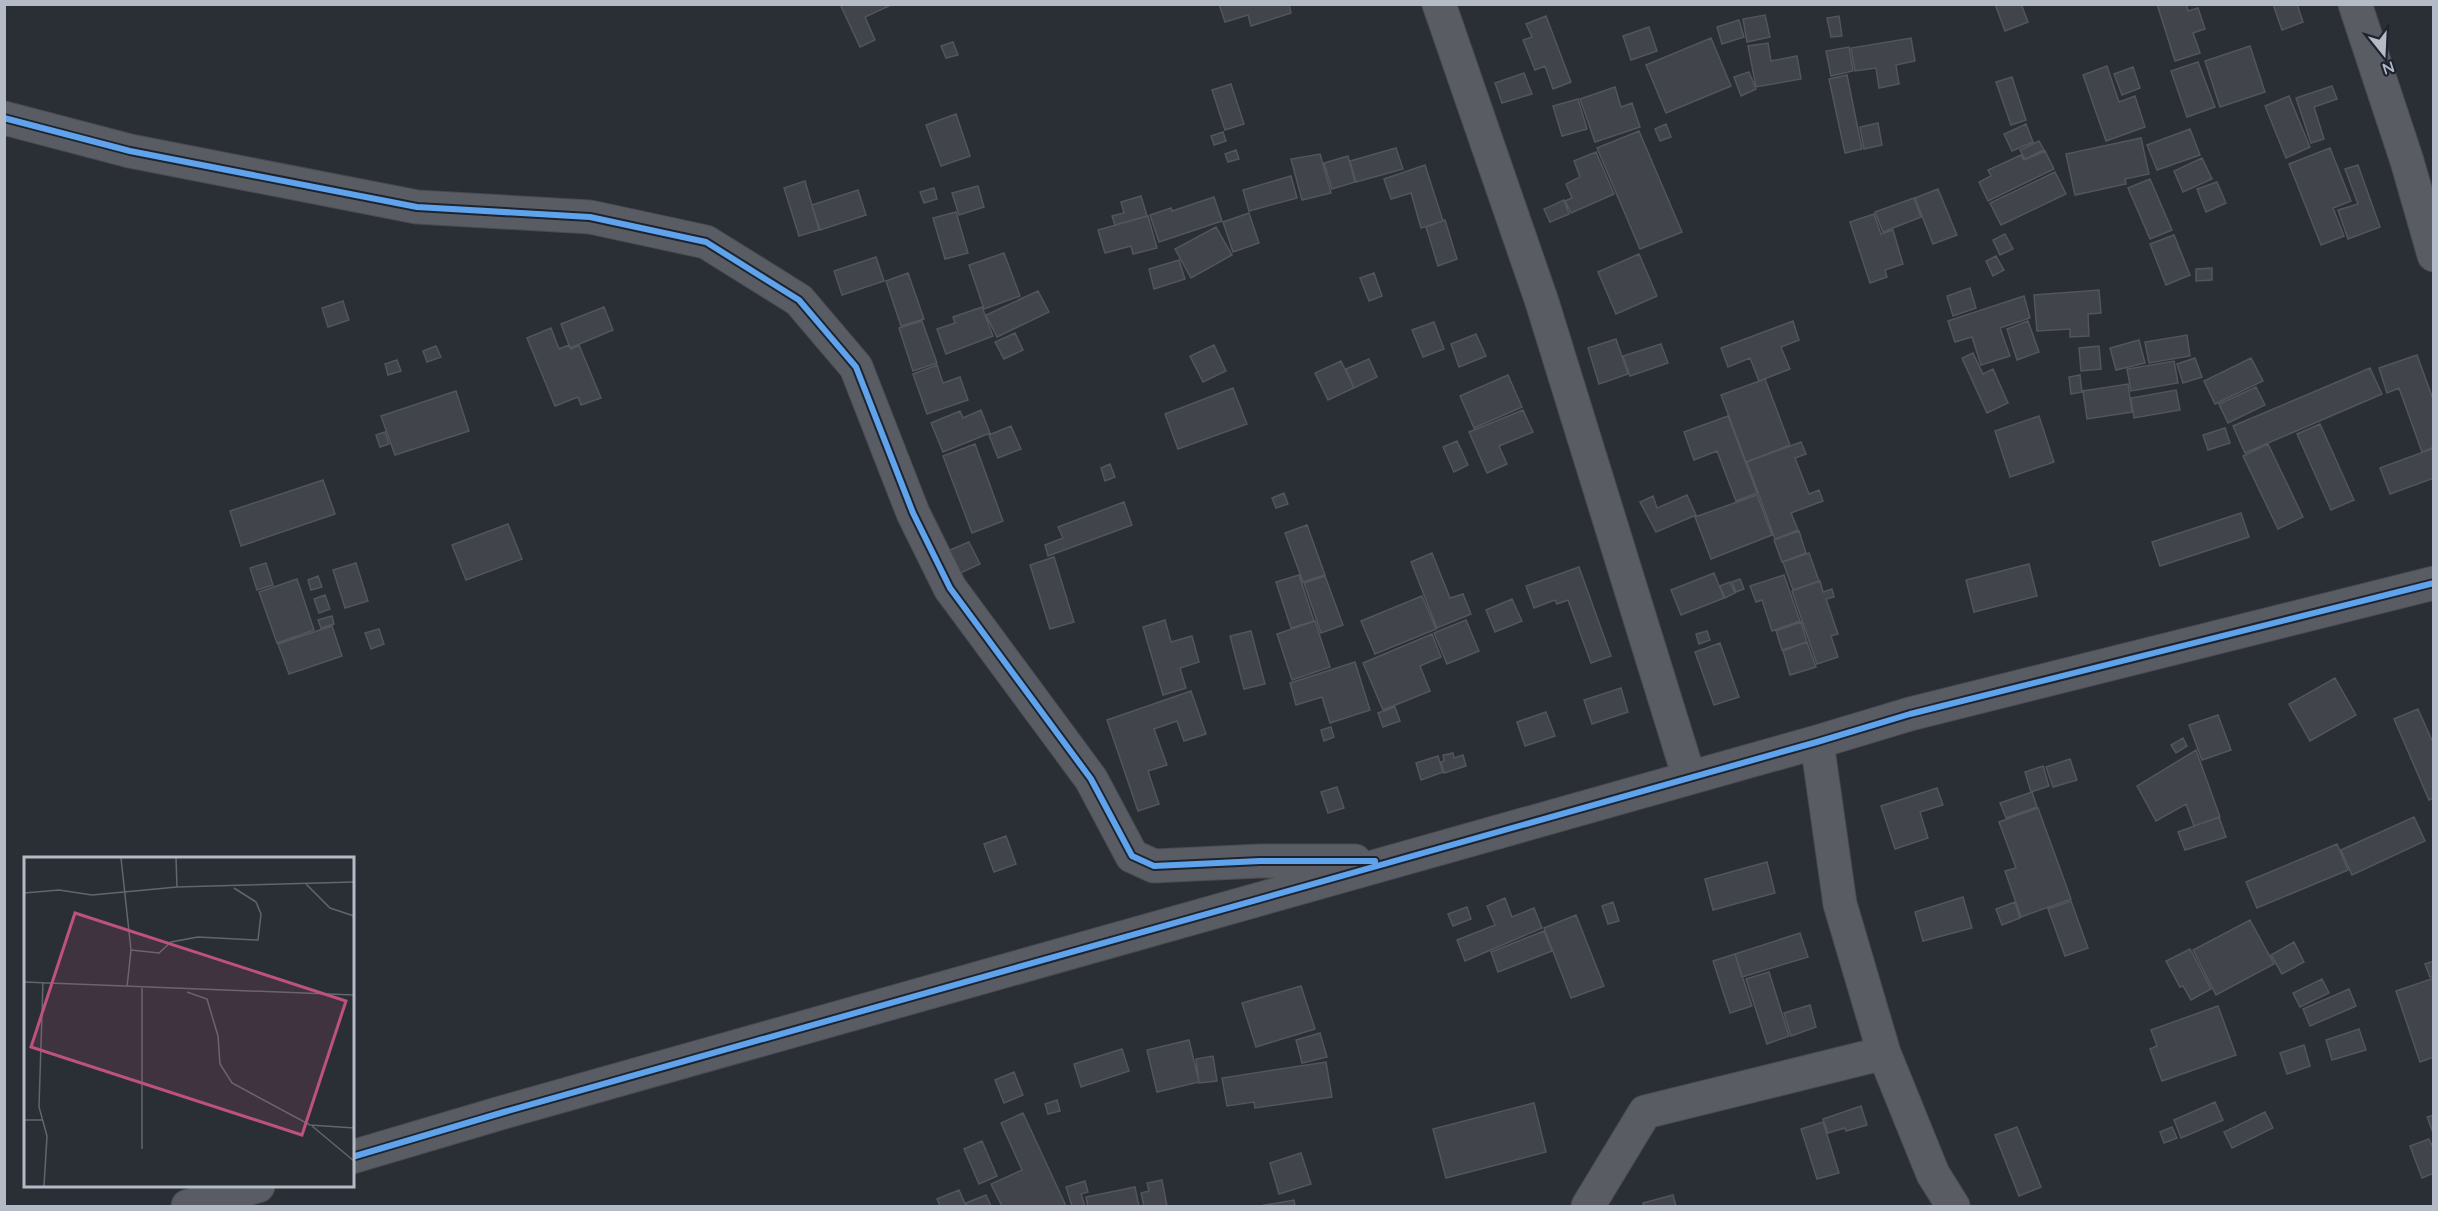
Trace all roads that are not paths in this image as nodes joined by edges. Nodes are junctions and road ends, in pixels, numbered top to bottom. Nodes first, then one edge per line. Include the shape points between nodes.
1 (1439, 4) edge
2 (2355, 4) edge
3 (4, 118) edge
4 (2433, 255) edge
5 (2433, 583) edge
6 (1817, 742) junction
7 (1689, 777) junction
8 (1394, 862) junction
9 (1884, 1053) junction
10 (354, 1156) edge
11 (251, 1187) edge
12 (188, 1206) edge
13 (1588, 1206) edge
14 (1953, 1206) edge

1 - 7 street via 1542,302
2 - 4 street via 2407,160
3 - 8 street via 130,151 417,207 590,218 706,242 799,300 856,367 913,513 950,588 1091,779 1132,856 1154,866 1260,861
5 - 6 street via 1910,714
6 - 7 street
6 - 9 street via 1840,904
7 - 8 street
8 - 10 street
9 - 13 street via 1645,1112
9 - 14 street via 1933,1174
11 - 12 street

